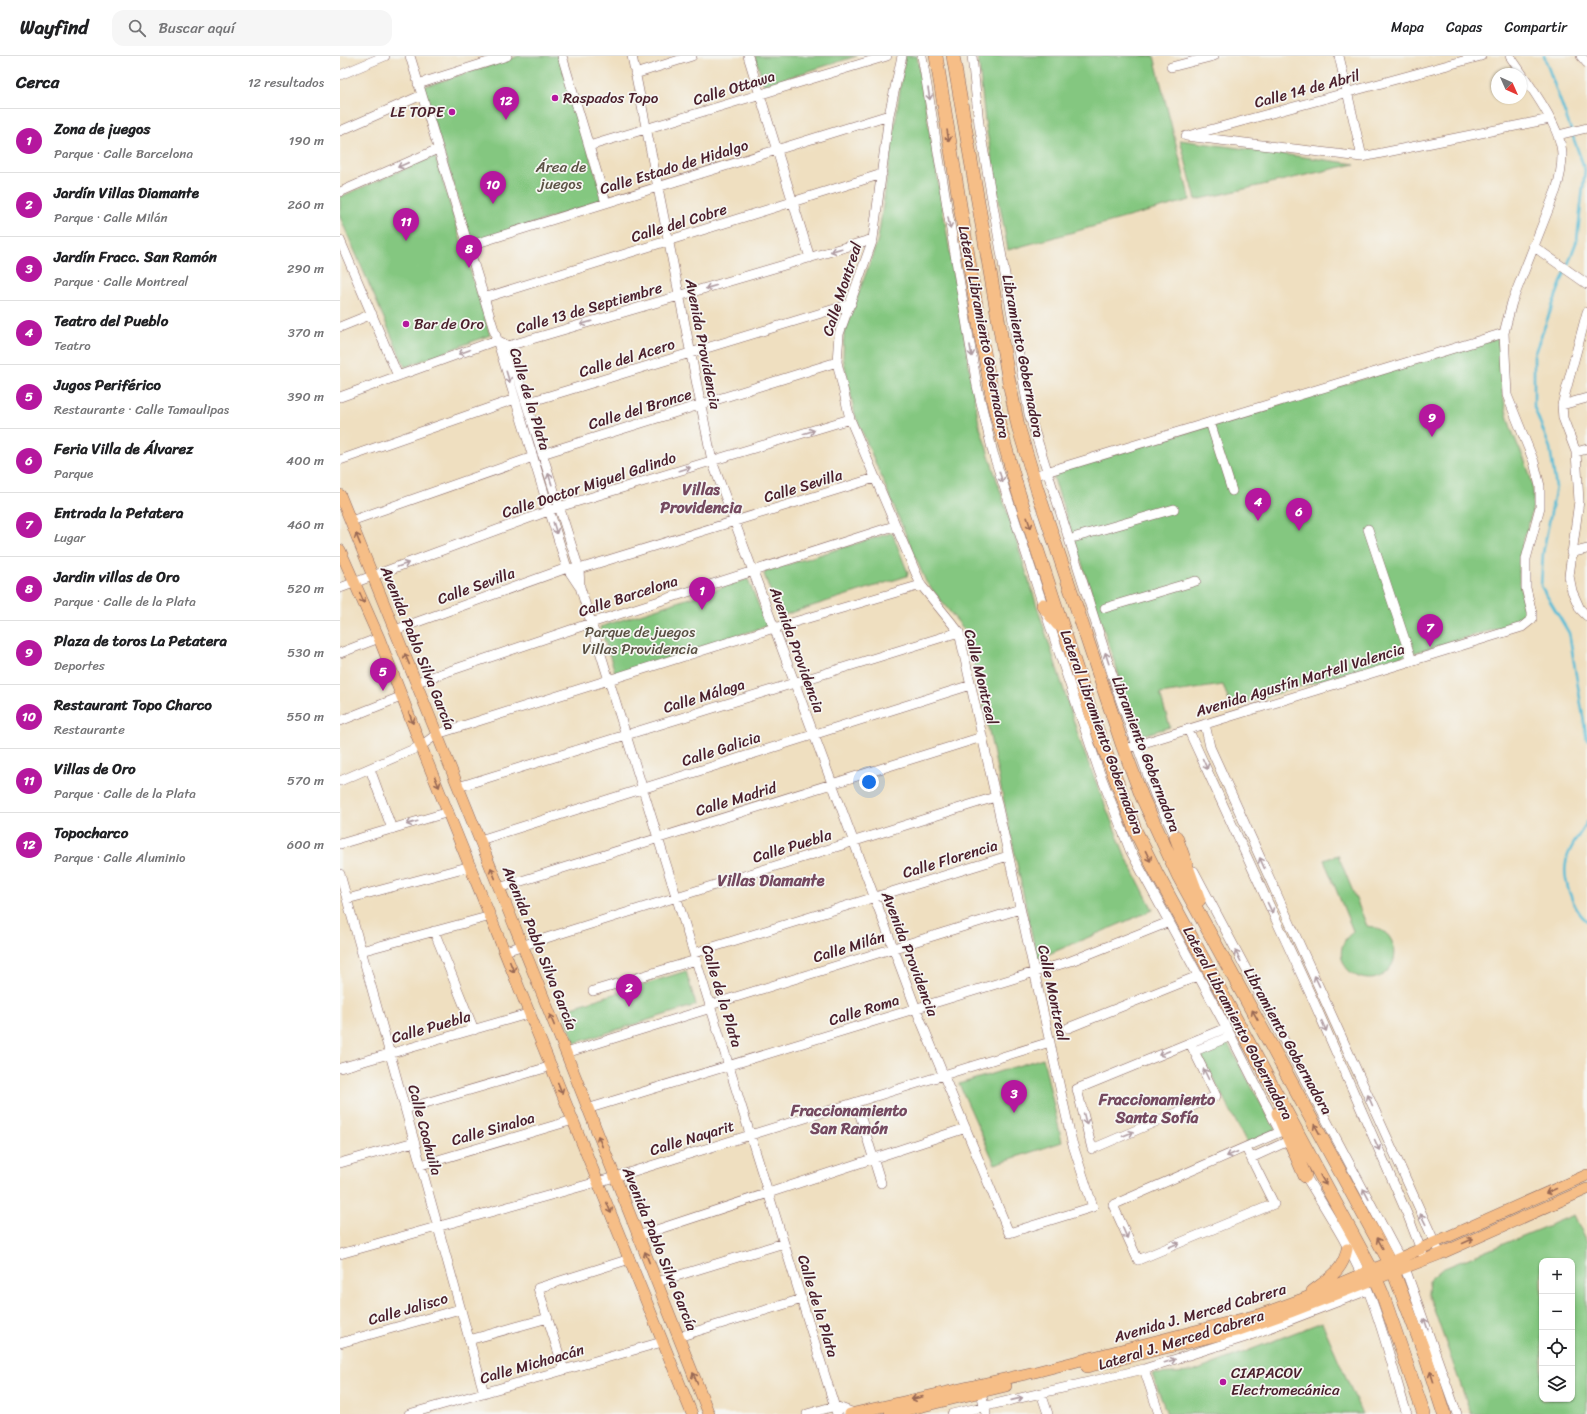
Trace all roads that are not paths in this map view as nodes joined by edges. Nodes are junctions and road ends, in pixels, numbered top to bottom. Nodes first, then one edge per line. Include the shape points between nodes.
1 (385, 56) edge
2 (410, 56) edge
3 (508, 56) edge
4 (562, 56) edge
5 (632, 56) edge
6 (692, 56) edge
7 (748, 56) edge
8 (887, 56) edge
9 (902, 56) edge
10 (922, 56) edge
11 (936, 56) edge
12 (953, 56) edge
13 (972, 56) edge
14 (1214, 56) edge
15 (1339, 56) edge
16 (1482, 56) edge
17 (1510, 56) edge
18 (1580, 56) edge
19 (1587, 64) edge
20 (1171, 67) dead end
21 (635, 74) junction
22 (340, 75) edge
23 (418, 84) junction
24 (1348, 93) junction
25 (760, 94) junction
26 (422, 95) junction
27 (889, 115) junction
28 (1550, 119) junction
29 (1587, 128) edge
30 (646, 129) junction
31 (340, 131) edge
32 (1558, 135) junction
33 (589, 146) junction
34 (438, 149) junction
35 (776, 150) junction
36 (1362, 157) junction
37 (882, 174) junction
38 (658, 187) junction
39 (340, 192) edge
40 (792, 202) junction
41 (606, 203) junction
42 (873, 239) junction
43 (340, 240) edge
44 (668, 241) junction
45 (468, 246) junction
46 (1533, 246) junction
47 (810, 258) junction
48 (344, 260) edge
49 (1587, 284) edge
50 (679, 296) junction
51 (484, 298) junction
52 (851, 304) junction
53 (1587, 312) edge
54 (372, 314) junction
55 (340, 327) edge
56 (1504, 332) junction
57 (497, 340) junction
58 (508, 346) junction
59 (1587, 347) edge
60 (1577, 350) junction
61 (690, 353) junction
62 (837, 362) junction
63 (398, 376) junction
64 (340, 397) edge
65 (1587, 398) edge
66 (515, 399) junction
67 (526, 403) junction
68 (700, 405) junction
69 (1562, 405) junction
70 (850, 419) junction
71 (1210, 422) junction
72 (1587, 449) edge
73 (1576, 452) junction
74 (542, 454) junction
75 (533, 457) junction
76 (340, 460) edge
77 (712, 461) junction
78 (1039, 474) junction
79 (875, 478) junction
80 (1232, 491) dead end
81 (340, 495) edge
82 (1583, 500) edge
83 (559, 507) junction
84 (1174, 508) dead end
85 (550, 510) junction
86 (351, 521) junction
87 (734, 521) junction
88 (894, 526) junction
89 (1368, 529) dead end
90 (1076, 538) dead end
91 (1587, 549) edge
92 (340, 550) edge
93 (1571, 553) junction
94 (567, 568) junction
95 (579, 569) junction
96 (752, 571) junction
97 (373, 576) junction
98 (1196, 581) dead end
99 (355, 583) junction
100 (920, 585) junction
101 (580, 587) junction
102 (340, 588) edge
103 (1043, 605) junction
104 (1106, 608) dead end
105 (1586, 616) edge
106 (591, 623) junction
107 (774, 628) junction
108 (395, 630) junction
109 (1064, 631) junction
110 (959, 632) junction
111 (379, 638) junction
112 (340, 652) edge
113 (1412, 661) junction
114 (608, 680) junction
115 (417, 682) junction
116 (794, 683) junction
117 (971, 685) junction
118 (403, 696) junction
119 (340, 722) edge
120 (1205, 724) junction
121 (1188, 729) junction
122 (437, 734) junction
123 (626, 735) junction
124 (814, 735) junction
125 (982, 737) junction
126 (1137, 745) junction
127 (421, 746) junction
128 (1124, 748) junction
129 (370, 768) junction
130 (340, 781) edge
131 (832, 784) junction
132 (458, 787) junction
133 (642, 789) junction
134 (995, 797) junction
135 (449, 812) junction
136 (392, 829) junction
137 (1176, 837) junction
138 (658, 838) junction
139 (480, 840) junction
140 (853, 841) junction
141 (340, 844) edge
142 (1008, 856) junction
143 (471, 866) junction
144 (340, 874) edge
145 (1271, 882) junction
146 (1260, 886) junction
147 (499, 888) junction
148 (676, 897) junction
149 (874, 897) junction
150 (347, 899) junction
151 (1020, 909) junction
152 (491, 916) junction
153 (1168, 922) junction
154 (1208, 929) junction
155 (434, 931) junction
156 (522, 946) junction
157 (893, 948) junction
158 (361, 951) junction
159 (505, 951) junction
160 (695, 956) junction
161 (1034, 973) junction
162 (1198, 976) junction
163 (593, 992) dead end
164 (1323, 995) junction
165 (1313, 1000) junction
166 (710, 1006) junction
167 (916, 1009) junction
168 (531, 1014) junction
169 (1068, 1028) dead end
170 (1226, 1028) junction
171 (474, 1030) junction
172 (1231, 1036) junction
173 (1050, 1042) junction
174 (1190, 1043) junction
175 (1195, 1051) junction
176 (390, 1054) junction
177 (566, 1054) junction
178 (552, 1066) junction
179 (729, 1066) junction
180 (340, 1068) edge
181 (943, 1075) junction
182 (1270, 1084) junction
183 (856, 1102) junction
184 (405, 1109) junction
185 (587, 1109) junction
186 (573, 1120) junction
187 (966, 1128) junction
188 (1280, 1132) junction
189 (750, 1135) junction
190 (414, 1142) junction
191 (1286, 1142) junction
192 (1246, 1148) junction
193 (874, 1158) junction
194 (1251, 1158) junction
195 (340, 1163) edge
196 (421, 1165) junction
197 (1587, 1175) edge
198 (1305, 1176) junction
199 (615, 1177) junction
200 (599, 1181) junction
201 (881, 1183) dead end
202 (1587, 1189) edge
203 (768, 1193) junction
204 (438, 1227) junction
205 (1009, 1233) joint
206 (638, 1236) junction
207 (1435, 1243) junction
208 (784, 1244) junction
209 (1347, 1249) junction
210 (340, 1254) edge
211 (1440, 1254) junction
212 (1423, 1255) junction
213 (630, 1259) junction
214 (1397, 1265) junction
215 (1368, 1279) junction
216 (656, 1282) junction
217 (802, 1299) junction
218 (1320, 1301) junction
219 (1339, 1301) junction
220 (1304, 1303) junction
221 (460, 1309) junction
222 (548, 1318) junction
223 (1289, 1321) junction
224 (678, 1337) junction
225 (469, 1340) junction
226 (662, 1342) junction
227 (340, 1343) edge
228 (1406, 1366) junction
229 (1144, 1369) junction
230 (564, 1370) junction
231 (980, 1392) junction
232 (484, 1393) junction
233 (1041, 1394) junction
234 (901, 1409) edge
235 (836, 1410) edge
236 (985, 1410) edge
237 (409, 1414) edge
238 (692, 1414) edge
239 (709, 1414) edge
240 (807, 1414) edge
241 (852, 1414) edge
242 (890, 1414) edge
243 (952, 1414) edge
244 (1048, 1414) edge
245 (1159, 1414) edge
246 (1407, 1414) edge
247 (1415, 1414) edge
248 (1424, 1414) edge
249 (1444, 1414) edge
250 (1457, 1414) edge

1 - 22 street
2 - 23 street, Calle de la Plata
3 - 23 street
4 - 33 street
5 - 21 street, Avenida Providencia
6 - 21 street
7 - 25 street
8 - 25 street, Calle Ottawa
9 - 27 street, Calle Montreal
10 -> 103 street, Lateral Libramiento Gobernadora via 977,386 993,453
11 -> 109 highway via 994,405 1018,491
12 - 78 highway, Libramiento Gobernadora via 1018,426
13 - 78 street, Lateral Libramiento Gobernadora via 979,124
14 - 20 street
15 - 24 street
16 - 24 street, Calle 14 de Abril
17 - 28 street, Avenida Agustín Martell Valencia
18 - 19 street
21 - 30 street, Avenida Providencia
23 - 26 street, Calle de la Plata
24 - 36 street
24 - 36 street, Calle 14 de Abril via 1186,136
25 - 30 street, Calle Ottawa
25 - 35 street
26 - 31 street
26 - 34 street, Calle de la Plata
27 - 35 street, Calle Estado de Hidalgo
27 - 37 street, Calle Montreal
28 - 32 street, Avenida Agustín Martell Valencia
28 - 36 street
29 - 32 street
30 - 33 street, Calle Ottawa
30 - 38 street, Avenida Providencia
32 - 46 street, Avenida Agustín Martell Valencia via 1562,153 1561,172
33 - 41 street
34 -> 39 street
34 - 45 street, Calle de la Plata
35 - 38 street, Calle Estado de Hidalgo
35 - 40 street
37 - 40 street, Calle del Cobre
37 - 42 street, Calle Montreal
38 - 41 street, Calle Estado de Hidalgo
38 - 44 street, Avenida Providencia
40 - 44 street, Calle del Cobre
40 - 47 street
41 - 45 street, Calle Estado de Hidalgo
42 -> 47 street, Calle 13 de Septiembre
42 - 52 street, Calle Montreal
43 - 48 street
44 - 50 street, Avenida Providencia
44 - 51 street, Calle del Cobre
45 - 51 street, Calle de la Plata
46 - 49 street
46 - 56 street, Avenida Agustín Martell Valencia via 1512,302
47 -> 50 street, Calle 13 de Septiembre
48 - 54 street
50 -> 58 street, Calle 13 de Septiembre
50 - 61 street, Avenida Providencia
51 - 57 street, Calle de la Plata
52 - 61 street, Calle del Acero
52 - 62 street, Calle Montreal via 839,334
53 - 60 street
54 - 55 street
54 - 63 street
56 - 71 street
56 - 113 street, Avenida Agustín Martell Valencia via 1507,395 1534,462 1540,486 1540,507 1526,559 1526,588 1532,619 1522,627
57 - 58 street, Calle 13 de Septiembre
57 -> 63 street, Calle 13 de Septiembre
57 -> 66 street, Calle de la Plata
58 - 67 street, Calle de la Plata
59 - 60 street
60 - 69 street
61 - 67 street, Calle del Acero
61 - 68 street, Avenida Providencia
62 - 68 street, Calle del Bronce
62 - 70 street, Calle Montreal
63 - 64 street, Calle 13 de Septiembre
65 - 69 street
66 - 75 street, Calle de la Plata
66 - 76 street
67 - 74 street, Calle de la Plata
68 - 74 street, Calle del Bronce
68 - 77 street, Avenida Providencia
69 - 73 street via 1563,418
77 -> 70 street, Calle Doctor Miguel Galindo
70 - 79 street, Calle Montreal
71 - 78 street
71 - 80 street
72 - 73 street
73 - 82 street
83 -> 74 street, Calle de la Plata
75 - 85 street, Calle de la Plata
75 - 86 street
83 -> 77 street, Calle Doctor Miguel Galindo
77 - 87 street, Avenida Providencia
126 -> 78 street, Lateral Libramiento Gobernadora
78 - 128 highway, Libramiento Gobernadora
79 - 87 street, Calle Sevilla
79 - 88 street, Calle Montreal
81 - 86 main road, Avenida Pablo Silva García
82 - 93 street
83 - 85 street, Calle Doctor Miguel Galindo
83 - 95 street, Calle de la Plata
84 - 90 street
85 -> 94 street, Calle de la Plata
97 -> 85 street, Calle Doctor Miguel Galindo
97 -> 86 main road, Avenida Pablo Silva García
87 - 95 street, Calle Sevilla
87 - 96 street, Avenida Providencia
88 - 96 street, Calle Barcelona
88 - 100 street, Calle Montreal
89 - 113 street
91 - 93 street
92 - 99 main road
93 - 105 street via 1569,576 1572,592
94 - 95 street
94 - 101 street, Calle de la Plata
94 - 108 street, Calle Sevilla
95 - 101 street, Calle de la Plata
96 - 106 street, Calle Barcelona
96 - 107 street, Avenida Providencia
97 - 99 street, Calle Doctor Miguel Galindo
97 - 108 main road, Avenida Pablo Silva García
98 - 104 street
99 - 102 street, Calle Doctor Miguel Galindo
99 -> 111 main road
100 - 107 street
100 - 110 street, Calle Montreal
101 - 106 street, Calle de la Plata
103 - 109 highway
103 - 153 street, Lateral Libramiento Gobernadora via 1099,771 1130,850
106 - 114 street, Calle de la Plata
106 - 115 street, Calle Barcelona
107 - 114 street
107 - 116 street, Avenida Providencia
115 -> 108 main road, Avenida Pablo Silva García
109 -> 182 highway via 1094,722 1136,832
110 - 116 street, Calle Málaga
110 - 117 street, Calle Montreal
111 - 112 street
111 - 118 main road
113 - 120 street, Avenida Agustín Martell Valencia
114 - 122 street
114 - 123 street, Calle de la Plata
115 - 122 main road, Avenida Pablo Silva García
116 - 123 street, Calle Málaga
116 - 124 street, Avenida Providencia
117 - 124 street, Calle Galicia
117 - 125 street, Calle Montreal
118 - 119 street
118 -> 127 main road
120 - 121 street, Avenida Agustín Martell Valencia
145 -> 120 street via 1210,747
121 - 126 street, Avenida Agustín Martell Valencia
121 -> 146 street
122 - 127 street
122 - 132 main road, Avenida Pablo Silva García
123 - 132 street, Calle Málaga
123 - 133 street, Calle de la Plata
124 - 131 street, Avenida Providencia
124 - 133 street, Calle Galicia
125 - 131 street, Calle Madrid
125 - 134 street, Calle Montreal
126 - 128 street, Avenida Agustín Martell Valencia
126 - 137 street, Lateral Libramiento Gobernadora via 1155,795
127 - 129 street
127 -> 135 main road
128 - 154 highway, Libramiento Gobernadora via 1164,848
129 - 130 street
129 - 136 street
131 - 138 street, Calle Madrid
131 - 140 street, Avenida Providencia
132 - 139 main road, Avenida Pablo Silva García
133 - 138 street, Calle de la Plata
133 - 139 street, Calle Galicia
134 - 140 street, Calle Puebla
134 - 142 street, Calle Montreal
135 -> 136 street
135 - 143 main road
136 - 141 street
137 - 154 highway
214 -> 137 street, Lateral Libramiento Gobernadora
138 - 147 street, Calle Madrid
138 - 148 street, Calle de la Plata
147 -> 139 main road, Avenida Pablo Silva García
140 - 148 street, Calle Puebla
140 - 149 street, Avenida Providencia
142 - 149 street, Calle Florencia
142 - 151 street, Calle Montreal
143 - 150 street
143 - 152 main road
144 - 150 street, Calle Coahuila
145 - 146 street
164 -> 145 street
146 -> 165 street
147 - 156 main road, Avenida Pablo Silva García
148 - 156 street, Calle Puebla
148 - 160 street, Calle de la Plata
149 - 157 street, Avenida Providencia
149 - 160 street, Calle Florencia
150 - 158 street, Calle Coahuila
151 - 157 street, Calle Milán
151 - 161 street, Calle Montreal
152 - 155 street
152 - 159 main road
153 - 161 street, Calle Roma
153 - 162 street, Lateral Libramiento Gobernadora
214 -> 154 highway, Libramiento Gobernadora
155 - 158 street
155 - 171 street
156 - 159 street, Calle Puebla
177 -> 156 main road, Avenida Pablo Silva García
157 - 166 street, Calle Milán
157 - 167 street, Avenida Providencia
158 - 176 street, Calle Coahuila
159 -> 168 main road
160 - 163 street, Calle Florencia
160 - 166 street, Calle de la Plata
161 - 167 street, Calle Roma
161 - 173 street, Calle Montreal
162 - 169 street
162 - 170 street, Lateral Libramiento Gobernadora
164 - 165 street
207 -> 164 street
165 -> 212 street
166 - 177 street, Calle Milán
166 - 179 street, Calle de la Plata
167 - 179 street, Calle Roma
167 - 181 street, Avenida Providencia
168 - 171 street, Calle Puebla
168 - 178 main road
170 - 172 street, Lateral Libramiento Gobernadora
170 - 174 street
171 - 176 street, Calle Puebla
172 - 175 street
172 - 188 street, Lateral Libramiento Gobernadora
173 - 181 street, Calle Nayarit
173 - 205 street, Calle Montreal via 1072,1142 1094,1207
174 - 175 street
174 -> 175 street via 1077,1089 1092,1149 1216,1096
176 - 180 street, Calle Puebla
176 - 184 street, Calle Coahuila
177 - 185 main road, Avenida Pablo Silva García
178 - 184 street
178 -> 186 main road
179 - 185 street, Calle Roma
179 - 189 street, Calle de la Plata
181 - 183 street, Calle Nayarit
181 - 187 street, Avenida Providencia
182 - 198 highway via 1277,1111
182 -> 215 highway
183 - 189 street, Calle Nayarit
183 - 193 street
184 - 190 street, Calle Coahuila
199 -> 185 main road, Avenida Pablo Silva García
186 - 196 street, Calle Sinaloa
186 - 200 main road
187 - 193 street
187 - 205 street, Avenida Providencia
188 - 191 street, Lateral Libramiento Gobernadora
188 - 192 street
189 - 199 street, Calle Nayarit
189 - 203 street, Calle de la Plata
190 - 195 street
190 - 196 street, Calle Coahuila
191 - 194 street
191 - 198 street, Lateral Libramiento Gobernadora
192 - 194 street
192 -> 194 street via 1113,1205 1138,1260 1274,1204
193 - 201 street
193 - 203 street
196 - 204 street, Calle Coahuila
197 -> 207 main road
198 - 209 street, Lateral Libramiento Gobernadora
199 - 200 street, Calle Nayarit
199 - 206 main road, Avenida Pablo Silva García
200 - 204 street, Calle Nayarit
200 -> 213 main road
211 -> 202 main road
203 - 206 street
203 - 208 street, Calle de la Plata
204 - 210 street, Calle Nayarit
204 - 221 street, Calle Coahuila
216 -> 206 main road, Avenida Pablo Silva García
207 - 211 street
207 - 212 main road
208 - 216 street
208 - 217 street, Calle de la Plata
209 - 215 street, Lateral Libramiento Gobernadora
209 - 220 main road via 1345,1260 1339,1270
211 - 212 main road
212 - 214 main road
213 - 222 street via 538,1288
213 - 226 main road
214 - 215 main road
249 -> 214 highway, Libramiento Gobernadora
250 -> 214 street, Lateral Libramiento Gobernadora
215 - 218 main road, Avenida J. Merced Cabrera
215 - 219 street, Lateral J. Merced Cabrera
215 - 220 main road, Avenida J. Merced Cabrera
215 - 228 highway
215 - 246 street, Lateral Libramiento Gobernadora
216 - 224 main road, Avenida Pablo Silva García
217 - 224 street
217 - 235 street, Calle de la Plata
218 - 219 street
218 - 220 main road, Avenida J. Merced Cabrera
219 - 223 street, Lateral J. Merced Cabrera
220 - 223 street
220 - 231 main road, Avenida J. Merced Cabrera via 1236,1331
220 -> 234 main road, Avenida J. Merced Cabrera
221 - 225 street, Calle Coahuila
221 - 227 street, Calle Jalisco
222 - 225 street
222 - 230 street
229 -> 223 street, Lateral J. Merced Cabrera
239 -> 224 main road, Avenida Pablo Silva García
225 - 232 street, Calle Coahuila
226 - 230 street, Calle Michoacán
226 - 238 main road
228 - 247 highway
228 - 248 highway
229 - 233 street, Lateral J. Merced Cabrera
229 - 245 street
230 - 232 street, Calle Michoacán
231 - 234 main road, Avenida J. Merced Cabrera
231 - 236 street
232 - 237 street, Calle Michoacán
236 -> 233 street, Lateral J. Merced Cabrera
233 - 244 street
234 - 241 main road, Avenida J. Merced Cabrera
234 - 242 main road, Avenida J. Merced Cabrera
235 - 240 street
235 - 241 street
236 - 243 street, Lateral J. Merced Cabrera

